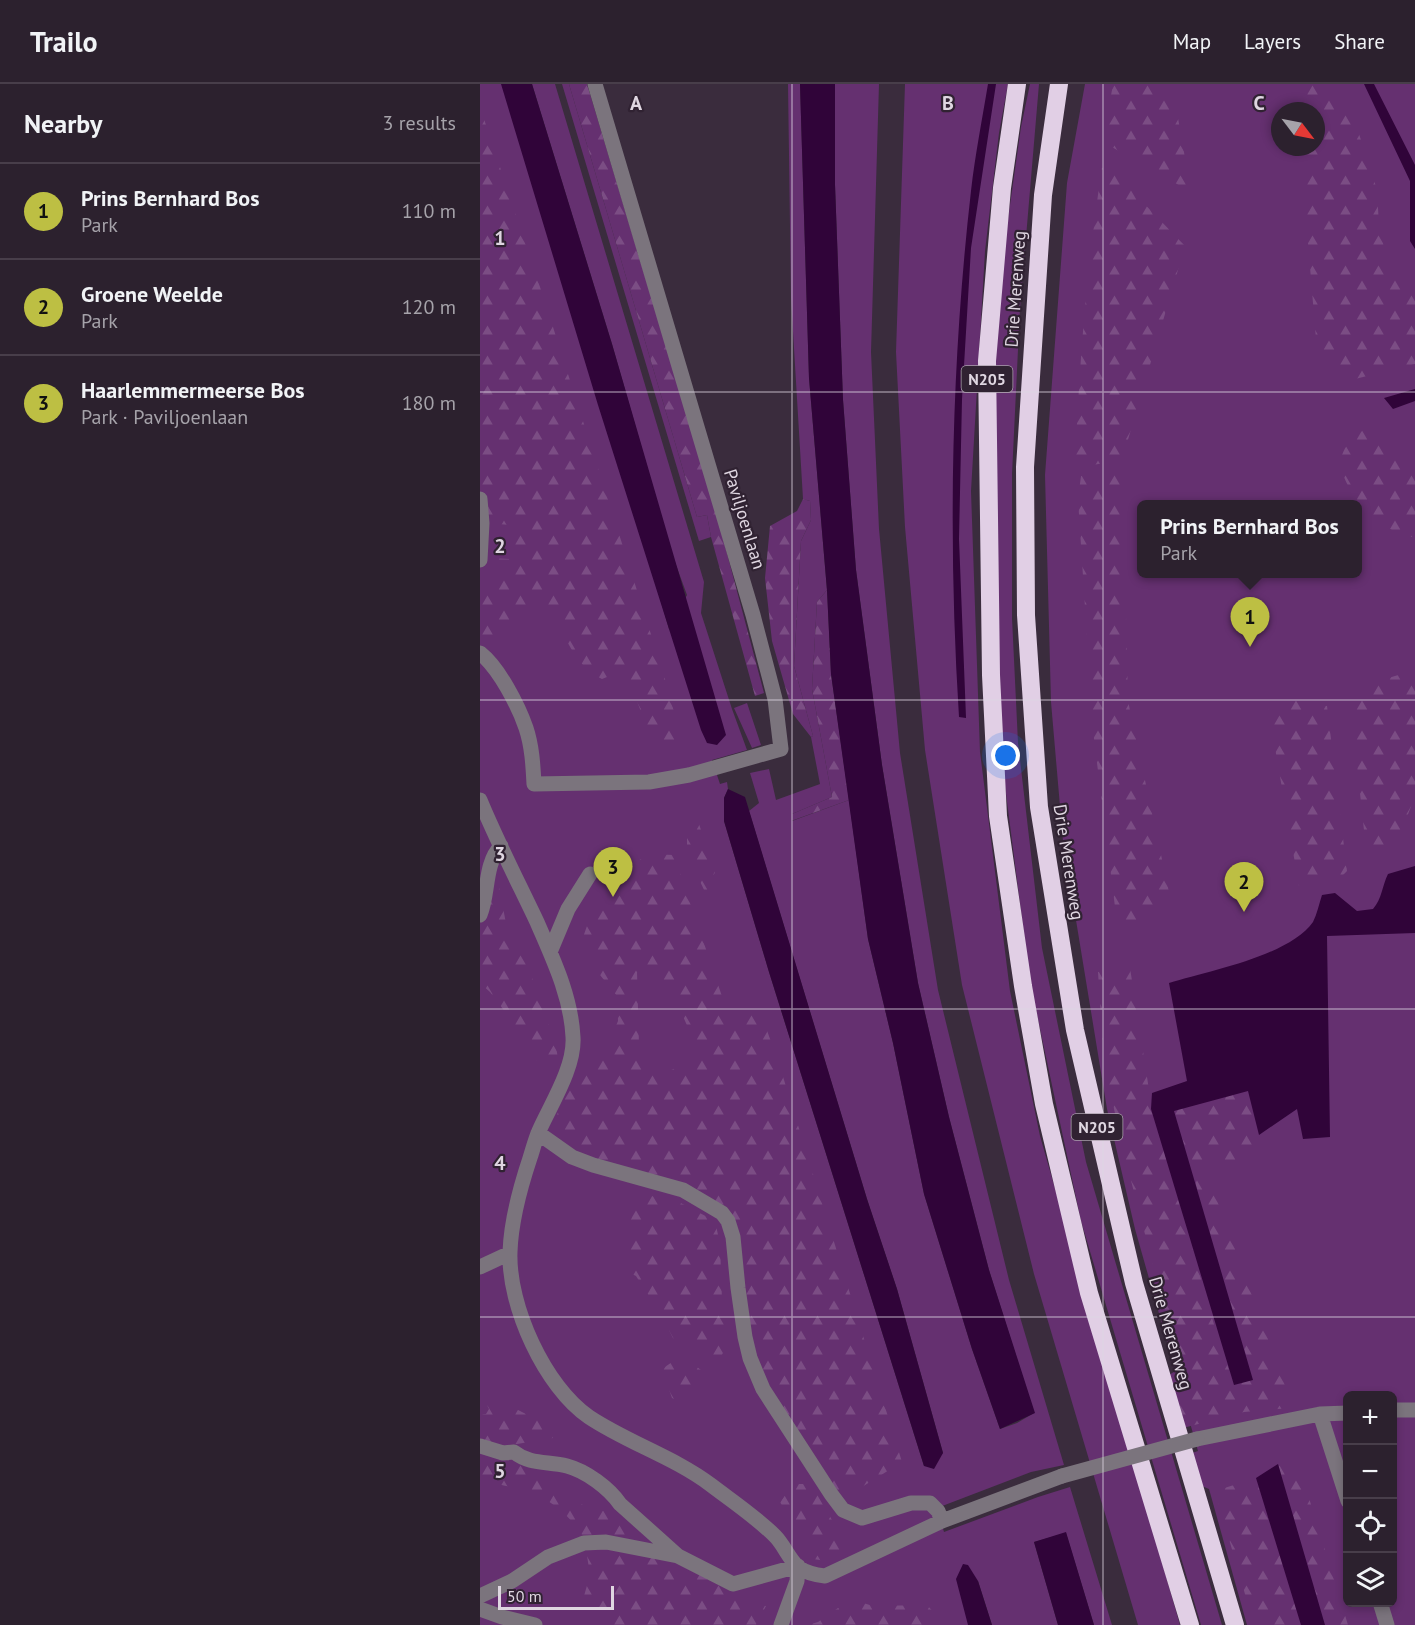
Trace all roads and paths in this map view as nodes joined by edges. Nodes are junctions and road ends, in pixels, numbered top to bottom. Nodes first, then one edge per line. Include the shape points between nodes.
1 (595, 84) edge
2 (1017, 84) edge
3 (1059, 84) edge
4 (480, 499) edge
5 (480, 539) edge
6 (480, 560) edge
7 (480, 653) edge
8 (480, 800) edge
9 (501, 846) junction
10 (591, 874) dead end
11 (480, 915) edge
12 (550, 952) junction
13 (538, 1133) junction
14 (510, 1253) junction
15 (480, 1267) edge
16 (1397, 1410) edge
17 (1415, 1410) edge
18 (1343, 1413) edge
19 (1320, 1414) junction
20 (480, 1446) edge
21 (1347, 1499) edge
22 (942, 1521) junction
23 (678, 1556) junction
24 (798, 1566) junction
25 (480, 1596) edge
26 (1382, 1607) edge
27 (480, 1609) edge
28 (535, 1625) edge
29 (781, 1625) edge
30 (1190, 1625) edge
31 (1235, 1625) edge
32 (1387, 1625) edge

1 - 7 street, Paviljoenlaan via 753,615 775,699 781,749 649,782 534,784 526,729 502,679
2 - 30 highway, Drie Merenweg / N205 via 1002,188 987,361 991,675 998,816 1044,1104 1089,1293
3 - 31 highway, Drie Merenweg / N205 via 1043,195 1025,467 1026,615 1039,807 1074,1030 1134,1283
4 - 5 street
5 - 6 street
8 - 9 street
9 - 11 street via 489,869 486,901
9 - 12 street
10 - 12 street via 568,909
12 - 13 street via 564,986 574,1038 561,1084
13 - 14 street via 522,1182
13 - 22 street via 572,1157 683,1190 722,1213 733,1237 750,1358 763,1389 831,1494 843,1510 862,1518 911,1503 930,1503
14 - 15 street
14 - 24 street via 518,1307 529,1336 546,1370 566,1394 587,1415 613,1432 691,1470 775,1536
16 - 17 street
18 - 19 street
19 - 21 street
19 - 22 street, bridge via 1197,1439 1062,1476
20 - 23 street via 568,1466 589,1476
22 - 24 street via 825,1576
23 - 24 street via 733,1584
23 - 25 street via 606,1542 584,1543 549,1557
24 - 29 street via 797,1581
26 - 32 street
27 - 28 street

